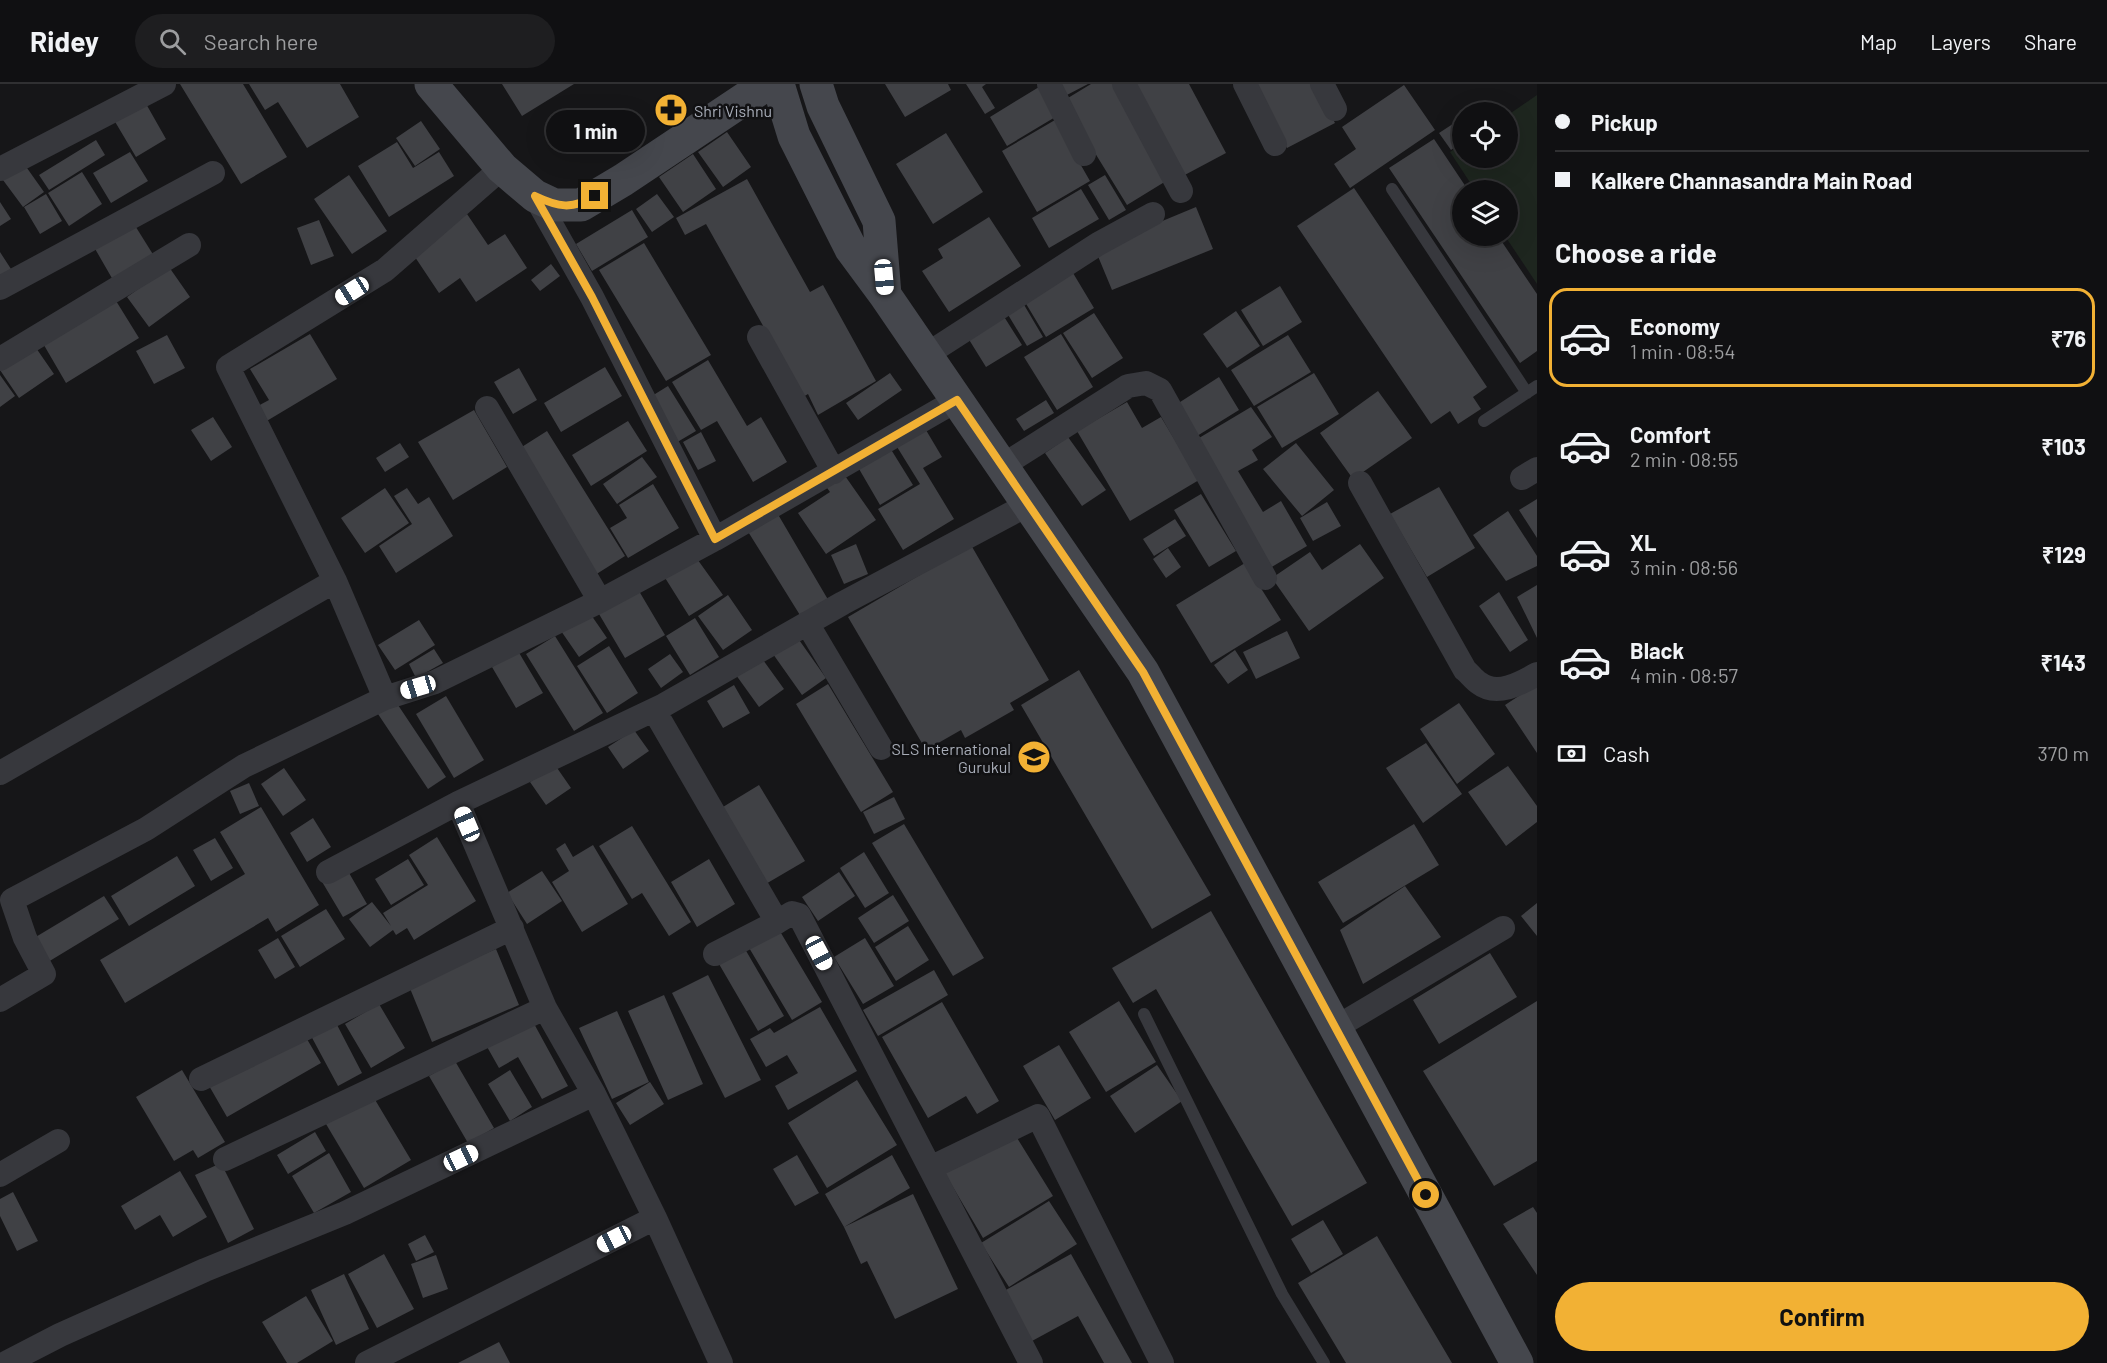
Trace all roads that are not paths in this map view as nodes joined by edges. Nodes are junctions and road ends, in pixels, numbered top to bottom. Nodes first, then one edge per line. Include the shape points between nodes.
1 (164, 84) edge
2 (431, 84) edge
3 (767, 84) edge
4 (778, 84) edge
5 (816, 84) edge
6 (1049, 84) edge
7 (1124, 84) edge
8 (1245, 84) edge
9 (1322, 84) edge
10 (1335, 109) dead end
11 (1275, 144) dead end
12 (1084, 153) dead end
13 (502, 168) junction
14 (0, 169) edge
15 (213, 173) dead end
16 (1392, 189) dead end
17 (1181, 191) dead end
18 (535, 196) junction
19 (1153, 214) dead end
20 (189, 245) dead end
21 (0, 288) edge
22 (885, 295) junction
23 (759, 337) dead end
24 (926, 355) junction
25 (0, 360) edge
26 (1532, 390) edge
27 (957, 400) junction
28 (488, 408) dead end
29 (1484, 421) dead end
30 (1002, 466) junction
31 (834, 472) junction
32 (1360, 483) dead end
33 (1029, 504) junction
34 (715, 539) junction
35 (1265, 578) dead end
36 (335, 581) junction
37 (600, 601) junction
38 (807, 623) junction
39 (1537, 674) edge
40 (386, 698) junction
41 (654, 710) junction
42 (881, 748) dead end
43 (0, 772) edge
44 (458, 804) junction
45 (328, 872) dead end
46 (777, 922) junction
47 (512, 928) junction
48 (1503, 928) dead end
49 (715, 954) dead end
50 (0, 1000) edge
51 (545, 1008) junction
52 (1144, 1014) dead end
53 (1335, 1028) junction
54 (201, 1079) dead end
55 (594, 1094) junction
56 (58, 1141) dead end
57 (225, 1159) dead end
58 (930, 1168) junction
59 (0, 1175) edge
60 (655, 1218) junction
61 (6, 1363) edge
62 (367, 1363) edge
63 (721, 1363) edge
64 (1031, 1363) edge
65 (1162, 1363) edge
66 (1324, 1363) edge
67 (1517, 1363) edge

1 - 14 street
2 - 13 main road
3 - 18 main road via 581,205 554,206
4 - 22 main road via 794,136 851,249
5 - 22 main road via 879,221
6 - 12 street
7 - 17 street
8 - 11 street
9 - 10 street
13 - 18 main road
13 - 36 street via 385,270 228,367
15 - 21 street
16 - 26 lane
18 - 34 street via 592,297
19 - 24 street via 1098,244
20 - 25 street
22 - 24 main road
23 - 31 street
24 - 27 main road
26 - 29 lane
27 - 30 main road
27 - 31 street
28 - 37 street
30 - 33 main road
30 - 35 street via 1128,386 1146,383 1160,390
31 - 34 street
32 - 39 street via 1465,670 1481,685 1500,689 1519,685
33 - 38 street
33 - 53 main road via 1143,672
34 - 37 street
36 - 40 street
36 - 43 street
37 - 40 street via 435,682
38 - 41 street
38 - 42 street
40 - 50 street via 244,766 146,829 12,900 25,938 44,974
41 - 44 street
41 - 46 street
44 - 45 street
44 - 47 street
46 - 49 street
46 - 58 street via 792,913 799,915
47 - 51 street
47 - 54 street
48 - 53 street
51 - 55 street
51 - 57 street
52 - 66 lane via 1282,1294
53 - 67 main road
55 - 60 street
55 - 61 street via 345,1213 205,1270
56 - 59 street
58 - 64 street
58 - 65 street via 1038,1116
60 - 62 street
60 - 63 street

